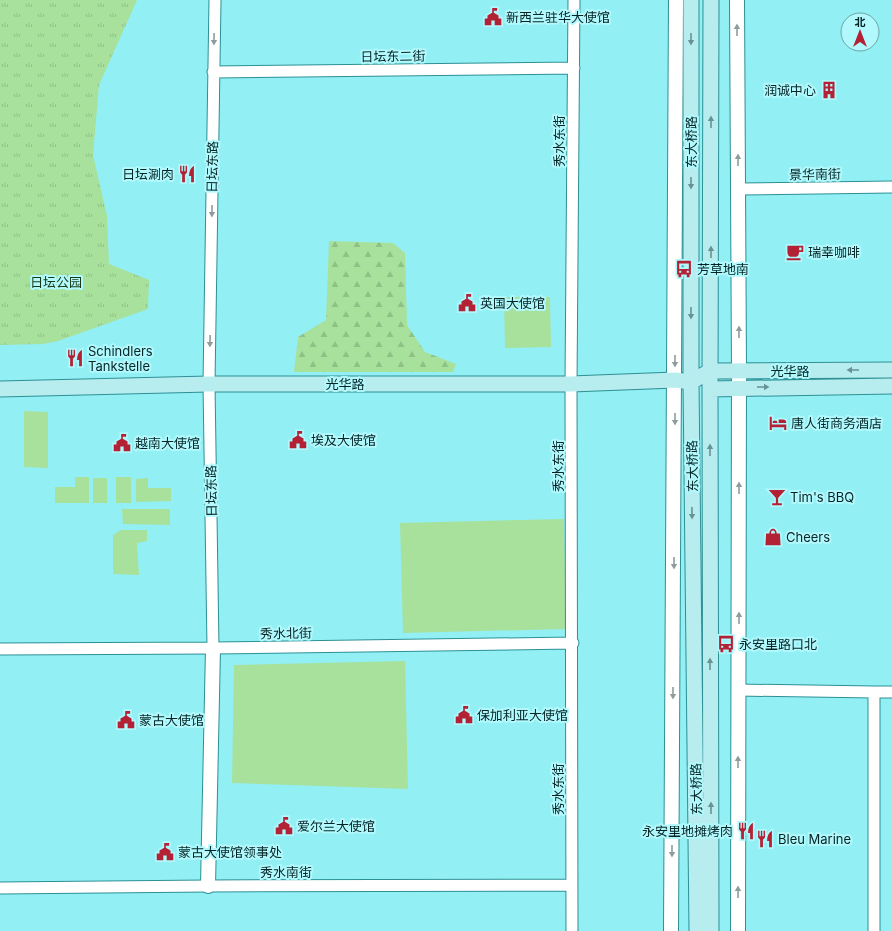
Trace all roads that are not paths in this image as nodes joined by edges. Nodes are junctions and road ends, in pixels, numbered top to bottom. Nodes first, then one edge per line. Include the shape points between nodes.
1 (215, 0) edge
2 (574, 0) edge
3 (676, 0) edge
4 (691, 0) edge
5 (711, 0) edge
6 (737, 0) edge
7 (574, 68) junction
8 (214, 72) junction
9 (892, 187) edge
10 (738, 189) junction
11 (892, 370) edge
12 (739, 371) junction
13 (710, 372) junction
14 (675, 380) junction
15 (691, 382) junction
16 (209, 384) junction
17 (571, 384) junction
18 (892, 386) edge
19 (739, 387) junction
20 (0, 389) edge
21 (710, 389) junction
22 (573, 643) junction
23 (213, 648) junction
24 (0, 649) edge
25 (738, 690) junction
26 (874, 692) junction
27 (892, 692) edge
28 (571, 885) junction
29 (208, 886) junction
30 (0, 888) edge
31 (572, 926) edge
32 (672, 931) edge
33 (698, 931) edge
34 (711, 931) edge
35 (738, 931) edge
36 (874, 931) edge

1 -> 8 street, 日坛东路
2 - 7 street, 秀水东街
3 -> 14 street
4 -> 15 main road, 东大桥路
13 -> 5 main road, 东大桥路
10 -> 6 street
7 - 8 street, 日坛东二街
7 - 17 street, 秀水东街
8 -> 16 street, 日坛东路
9 - 10 street, 景华南街
12 -> 10 street
11 -> 12 main road, 光华路
12 - 13 main road, 光华路
12 - 19 street
13 - 15 main road, 光华路
13 - 21 main road, 东大桥路
14 - 15 main road, 光华路
14 - 17 main road, 光华路
14 -> 32 street
15 - 21 street, 光华路
15 -> 33 main road, 东大桥路
16 - 17 main road, 光华路
16 - 20 main road, 光华路
16 - 23 street, 日坛东路
17 - 22 street, 秀水东街
19 -> 18 main road, 光华路
19 - 21 main road, 光华路
25 -> 19 street
34 -> 21 main road, 东大桥路
22 - 23 street, 秀水北街
22 - 28 street, 秀水东街
23 - 24 street, 秀水北街
23 - 29 street, 日坛东路
25 - 26 street
35 -> 25 street
26 - 27 street
26 - 36 street
28 - 29 street, 秀水南街
28 - 31 street, 秀水东街
29 - 30 street, 秀水南街

